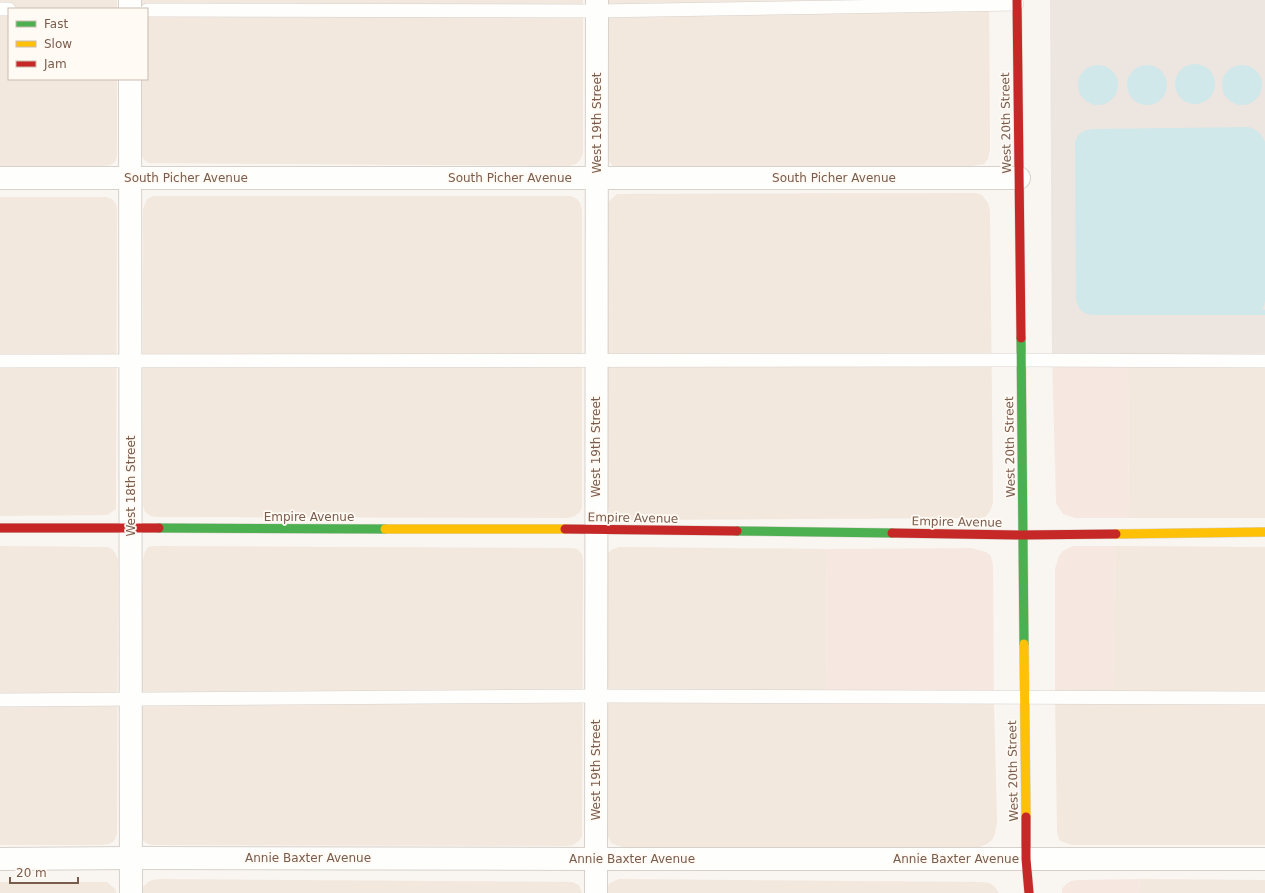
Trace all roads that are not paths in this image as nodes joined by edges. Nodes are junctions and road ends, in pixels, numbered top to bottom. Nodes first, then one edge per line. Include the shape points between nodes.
1 (1017, 2) edge
2 (597, 6) edge
3 (148, 10) edge
4 (130, 80) edge
5 (0, 178) edge
6 (130, 178) junction
7 (597, 178) junction
8 (1019, 178) junction
9 (131, 360) junction
10 (596, 360) junction
11 (1021, 360) junction
12 (0, 361) edge
13 (1265, 361) edge
14 (0, 528) edge
15 (131, 529) junction
16 (596, 529) junction
17 (1265, 532) edge
18 (1022, 534) junction
19 (596, 696) junction
20 (1024, 697) junction
21 (1265, 698) edge
22 (0, 700) edge
23 (131, 700) junction
24 (131, 858) junction
25 (1026, 858) junction
26 (0, 859) edge
27 (596, 859) junction
28 (1265, 859) edge
29 (131, 893) edge
30 (596, 893) edge
31 (1029, 893) edge

1 - 2 lane
1 - 8 street, West 20th Street
2 - 3 lane
2 - 7 street, West 19th Street
4 - 6 street, West 18th Street
5 - 6 street, South Picher Avenue
6 - 7 street, South Picher Avenue
6 - 9 street, West 18th Street
7 - 8 street, South Picher Avenue
7 - 10 street, West 19th Street
8 - 11 street, West 20th Street
9 - 10 lane
9 - 12 lane
9 - 15 street, West 18th Street
10 - 11 lane
10 - 16 street, West 19th Street
11 - 13 lane
11 - 18 street, West 20th Street
14 - 15 street, Empire Avenue
15 - 16 street, Empire Avenue
15 - 23 street, West 18th Street
16 - 18 street, Empire Avenue
16 - 19 street, West 19th Street
17 - 18 street, Empire Avenue
18 - 20 street, West 20th Street
19 - 20 lane
19 - 23 lane
19 - 27 street, West 19th Street
20 - 21 lane
20 - 25 street, West 20th Street
22 - 23 lane
23 - 24 street, West 18th Street
24 - 26 street, Annie Baxter Avenue
24 - 27 street, Annie Baxter Avenue
24 - 29 street, West 18th Street
25 - 27 street, Annie Baxter Avenue
25 - 28 street, Annie Baxter Avenue
25 - 31 street, West 20th Street
27 - 30 street, West 19th Street

